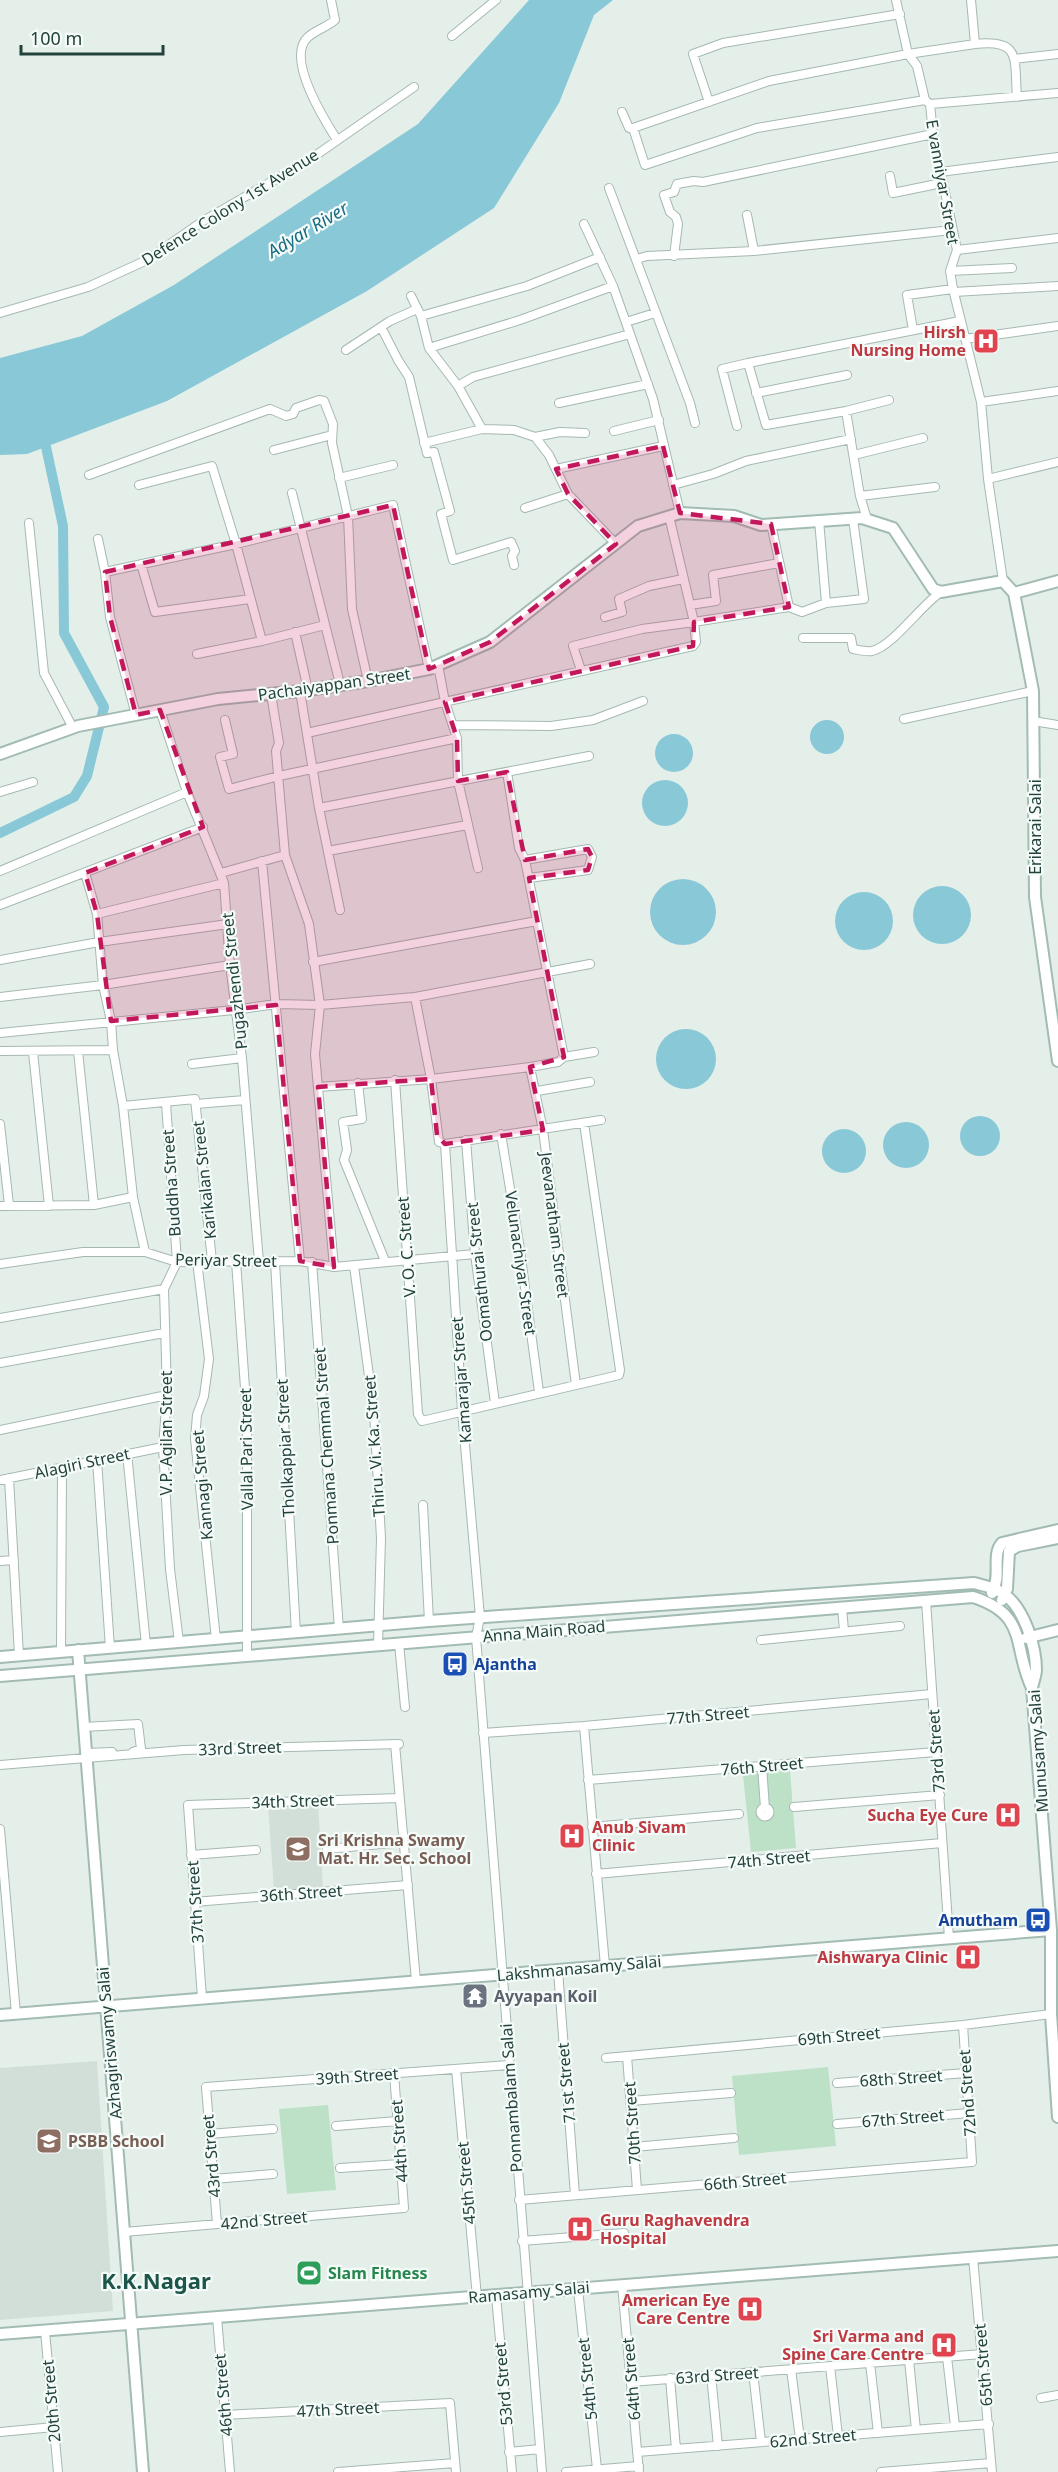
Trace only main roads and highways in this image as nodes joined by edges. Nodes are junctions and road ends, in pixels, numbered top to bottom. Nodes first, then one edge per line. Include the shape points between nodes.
1 (1058, 581) edge
2 (1014, 593) junction
3 (0, 754) edge
4 (1058, 1061) edge
5 (1058, 1530) edge
6 (1058, 1539) edge
7 (994, 1588) junction
8 (1005, 1595) junction
9 (987, 1602) junction
10 (998, 1607) junction
11 (1058, 1630) edge
12 (1031, 1637) junction
13 (1020, 1640) junction
14 (78, 1650) junction
15 (0, 1657) edge
16 (79, 1669) junction
17 (0, 1676) edge
18 (1032, 1688) junction
19 (1051, 1930) junction
20 (106, 2006) junction
21 (0, 2015) edge
22 (1058, 2117) edge
23 (1058, 2251) edge
24 (131, 2324) junction
25 (0, 2334) edge
26 (143, 2472) edge

1 - 2 main road
2 - 3 main road, Pachaiyappan Street via 1003,581 941,592 933,589 893,528 867,519 761,525 735,516 675,514 638,526 490,642 429,669 160,710 76,727
2 - 4 main road, Erikarai Salai via 1033,692 1035,897
5 - 7 main road via 1002,1542 997,1553
6 - 8 main road via 1009,1551
7 - 8 main road, Anna Main Road
7 - 9 main road
7 - 14 main road, Anna Main Road via 974,1583
8 - 10 main road
8 - 12 main road, Anna Main Road
9 - 10 main road, Anna Main Road
9 - 16 main road, Anna Main Road via 973,1597
10 - 13 main road, Anna Main Road
11 - 12 main road
12 - 13 main road
12 - 18 main road, Munusamy Salai via 1037,1671
13 - 18 main road, Anna Main Road
14 - 15 main road, Anna Main Road
14 - 16 main road, Azhagiriswamy Salai
16 - 17 main road, Anna Main Road
16 - 20 main road, Azhagiriswamy Salai
18 - 19 main road, Munusamy Salai
19 - 20 main road, Lakshmanasamy Salai
19 - 22 main road, Munusamy Salai via 1051,2014
20 - 21 main road, Lakshmanasamy Salai
20 - 24 main road, Azhagiriswamy Salai
23 - 24 main road, Ramasamy Salai
24 - 25 main road, Ramasamy Salai
24 - 26 main road, Azhagiriswamy Salai

